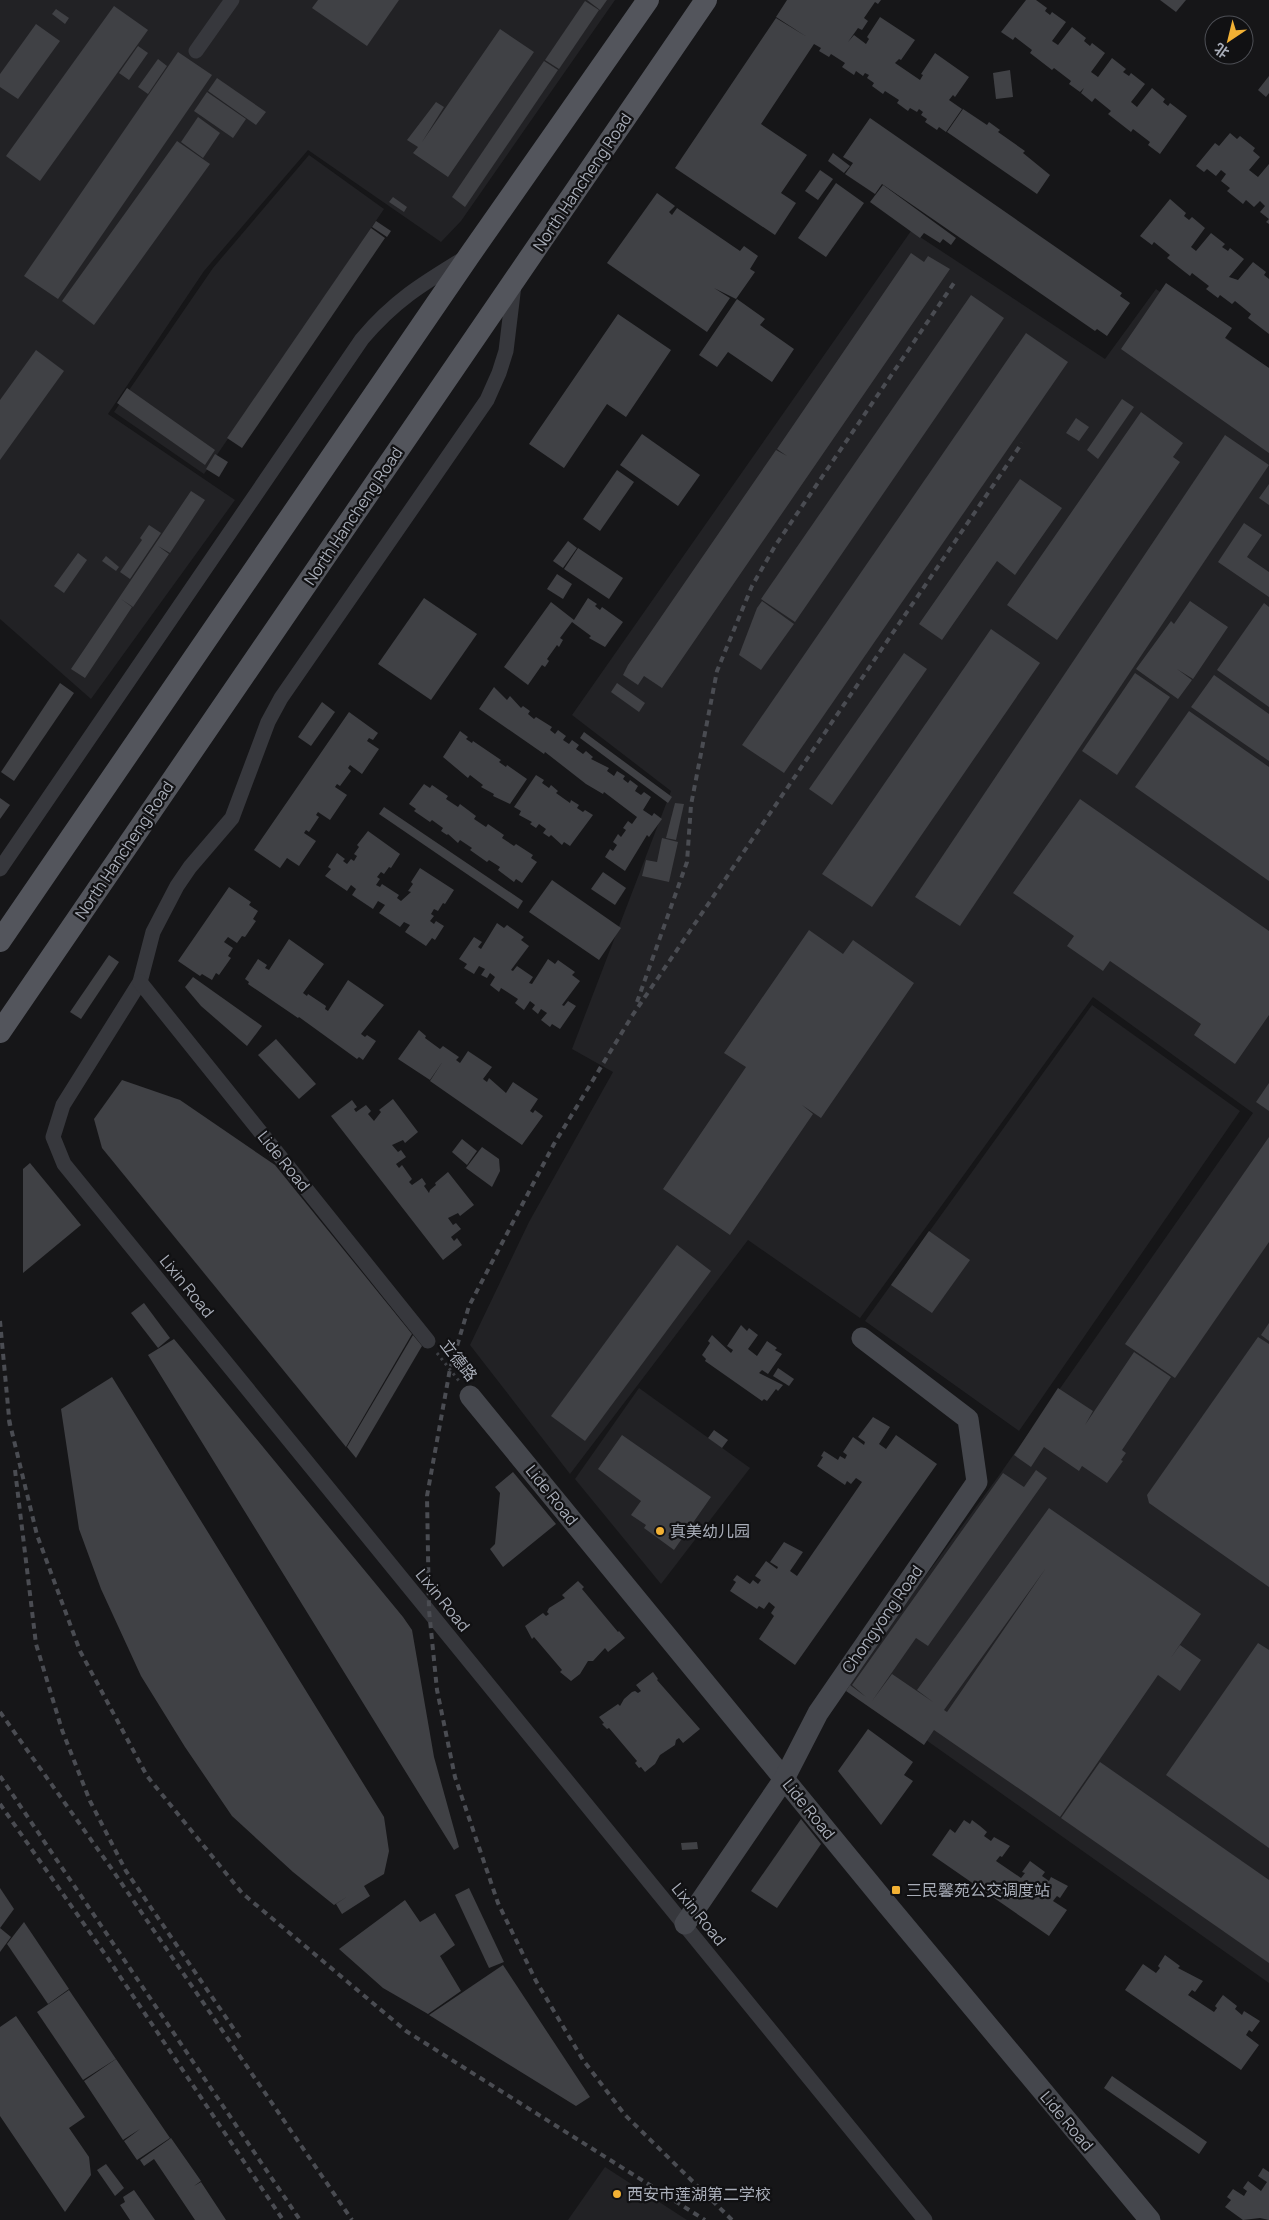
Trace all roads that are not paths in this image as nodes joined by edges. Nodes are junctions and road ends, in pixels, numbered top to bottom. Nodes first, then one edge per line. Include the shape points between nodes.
1 (232, 0) edge
2 (648, 0) edge
3 (706, 0) edge
4 (196, 51) dead end
5 (469, 256) junction
6 (515, 279) junction
7 (0, 869) edge
8 (0, 941) edge
9 (140, 982) junction
10 (0, 1032) edge
11 (862, 1338) dead end
12 (428, 1341) road end
13 (470, 1396) road end
14 (784, 1779) junction
15 (685, 1924) junction
16 (925, 2220) edge
17 (1150, 2220) edge

1 - 4 street
2 - 5 main road
3 - 6 main road, North Hancheng Road
5 - 7 street via 413,289 383,314 362,339
5 - 8 main road
6 - 9 street, Lixin Road via 506,351 487,400 281,698 268,722 232,818 190,867 165,907 153,932
6 - 10 main road, North Hancheng Road
9 - 12 street, Lide Road
9 - 15 street, Lixin Road via 63,1105 53,1137 64,1164
11 - 14 street, Chongyong Road via 968,1419 977,1482 818,1713
13 - 14 street, Lide Road
14 - 15 street, Chongyong Road
14 - 17 street, Lide Road
15 - 16 street, Lixin Road

